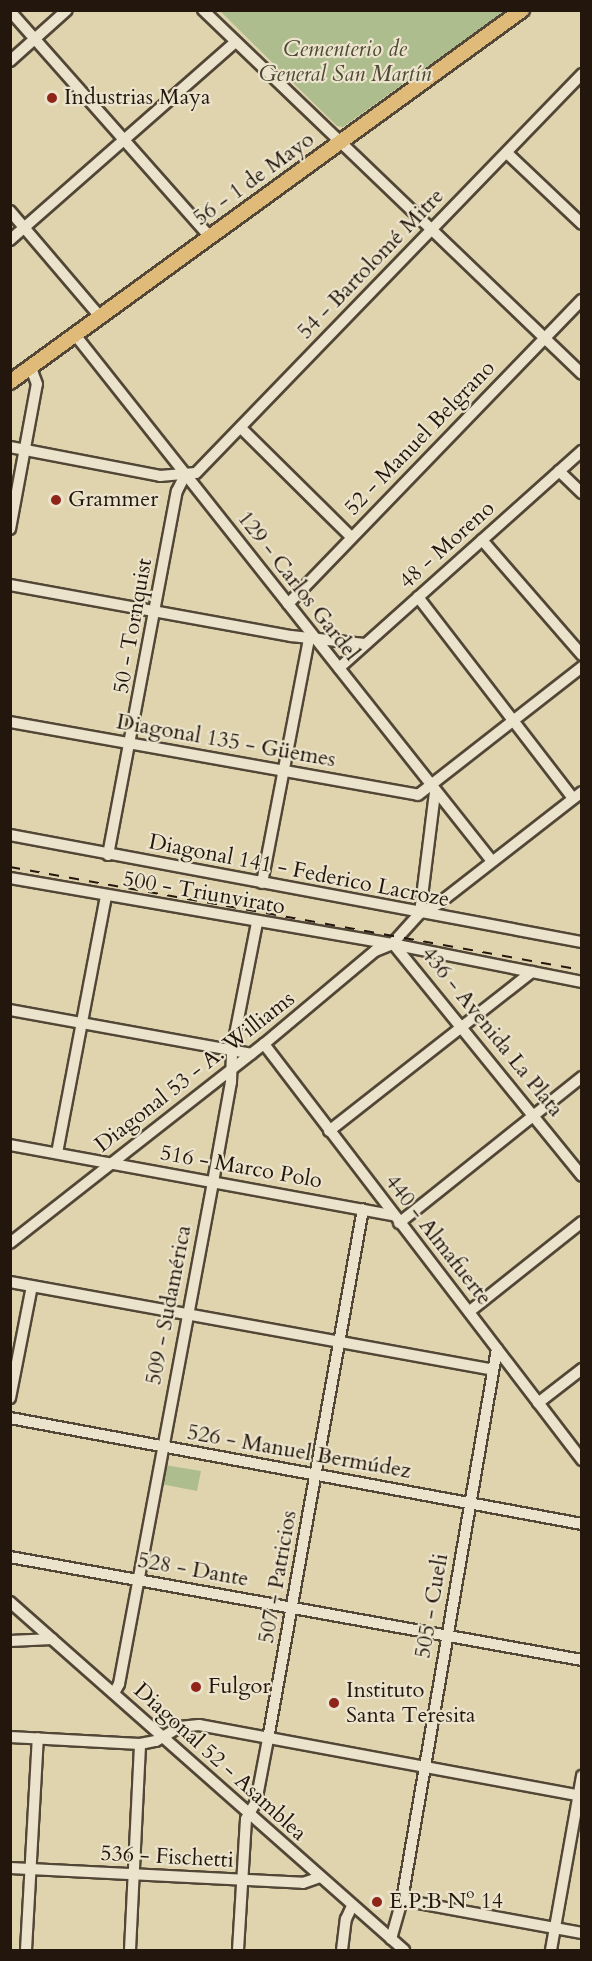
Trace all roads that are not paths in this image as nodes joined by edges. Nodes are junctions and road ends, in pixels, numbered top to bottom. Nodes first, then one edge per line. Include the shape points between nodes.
1 (67, 10) edge
2 (203, 10) edge
3 (522, 10) edge
4 (10, 11) edge
5 (37, 37) junction
6 (235, 42) junction
7 (10, 61) edge
8 (582, 75) edge
9 (126, 140) junction
10 (340, 142) junction
11 (507, 153) junction
12 (10, 211) edge
13 (582, 224) edge
14 (25, 227) junction
15 (431, 229) junction
16 (209, 236) junction
17 (10, 240) edge
18 (582, 300) edge
19 (101, 318) junction
20 (76, 336) junction
21 (544, 338) junction
22 (31, 368) junction
23 (582, 374) edge
24 (10, 382) edge
25 (241, 428) junction
26 (10, 447) edge
27 (25, 450) junction
28 (582, 451) edge
29 (559, 471) junction
30 (185, 476) junction
31 (582, 493) edge
32 (10, 529) edge
33 (351, 537) junction
34 (482, 540) junction
35 (10, 585) edge
36 (418, 597) junction
37 (288, 604) junction
38 (156, 611) junction
39 (312, 638) junction
40 (365, 644) junction
41 (582, 655) edge
42 (582, 667) edge
43 (339, 669) junction
44 (511, 721) junction
45 (10, 722) edge
46 (131, 744) junction
47 (284, 771) junction
48 (433, 788) junction
49 (578, 795) edge
50 (10, 835) edge
51 (108, 855) junction
52 (491, 861) junction
53 (10, 878) edge
54 (262, 883) junction
55 (106, 896) junction
56 (420, 914) junction
57 (257, 923) junction
58 (582, 942) edge
59 (392, 944) junction
60 (532, 972) junction
61 (582, 982) edge
62 (10, 1010) edge
63 (81, 1023) junction
64 (462, 1026) junction
65 (264, 1044) junction
66 (232, 1050) junction
67 (251, 1054) junction
68 (231, 1070) junction
69 (582, 1077) edge
70 (533, 1115) junction
71 (329, 1131) junction
72 (10, 1145) edge
73 (57, 1153) junction
74 (111, 1164) junction
75 (582, 1176) edge
76 (213, 1182) junction
77 (363, 1209) junction
78 (396, 1219) junction
79 (582, 1222) edge
80 (10, 1243) edge
81 (10, 1282) edge
82 (32, 1286) junction
83 (470, 1311) junction
84 (187, 1314) junction
85 (339, 1343) junction
86 (497, 1349) junction
87 (582, 1369) edge
88 (493, 1370) junction
89 (10, 1398) edge
90 (538, 1404) junction
91 (10, 1418) edge
92 (162, 1447) junction
93 (582, 1460) edge
94 (316, 1475) junction
95 (470, 1503) junction
96 (582, 1524) edge
97 (10, 1557) edge
98 (138, 1580) junction
99 (10, 1602) edge
100 (292, 1607) junction
101 (447, 1635) junction
102 (52, 1639) junction
103 (10, 1641) edge
104 (582, 1660) edge
105 (114, 1693) junction
106 (164, 1736) junction
107 (10, 1737) edge
108 (38, 1738) junction
109 (268, 1739) junction
110 (140, 1744) junction
111 (424, 1767) junction
112 (582, 1776) edge
113 (580, 1796) edge
114 (248, 1812) junction
115 (10, 1868) edge
116 (30, 1869) junction
117 (134, 1875) junction
118 (320, 1878) junction
119 (242, 1880) junction
120 (402, 1900) junction
121 (352, 1906) junction
122 (555, 1928) junction
123 (582, 1933) edge
124 (391, 1939) junction
125 (26, 1950) edge
126 (130, 1950) edge
127 (238, 1950) edge
128 (342, 1950) edge
129 (404, 1950) edge
130 (551, 1950) edge

1 - 5 street
2 - 6 street
3 - 10 main road, 56 - 1 de Mayo
4 - 5 street
5 - 7 street
5 - 9 street
6 - 9 street
6 - 10 street
8 - 11 street, 54 - Bartolomé Mitre
9 - 14 street
9 - 16 street
10 - 15 street
10 - 16 main road, 56 - 1 de Mayo
11 - 13 street
11 - 15 street, 54 - Bartolomé Mitre
12 - 14 street
14 - 17 street
14 - 19 street
15 - 21 street
15 - 25 street, 54 - Bartolomé Mitre
16 - 19 main road, 56 - 1 de Mayo
18 - 21 street, 52 - Manuel Belgrano
19 - 20 main road, 56 - 1 de Mayo
20 - 22 main road, 56 - 1 de Mayo
20 - 30 street, 129 - Carlos Gardel
21 - 23 street
21 - 33 street, 52 - Manuel Belgrano
22 - 24 main road, 56 - 1 de Mayo
22 - 27 street via 37,384
25 - 30 street, 54 - Bartolomé Mitre via 196,473
25 - 33 street
26 - 27 street
27 - 30 street via 160,476
27 - 32 street
28 - 29 street, 48 - Moreno
29 - 31 street
29 - 34 street, 48 - Moreno
30 - 37 street, 129 - Carlos Gardel
30 - 38 street, 50 - Tornquist via 177,491
33 - 37 street, 52 - Manuel Belgrano
34 - 36 street, 48 - Moreno
34 - 41 street
35 - 38 street
36 - 40 street, 48 - Moreno
36 - 44 street
37 - 39 street, 129 - Carlos Gardel
38 - 39 street
38 - 46 street, 50 - Tornquist
39 - 40 street
39 - 43 street, 129 - Carlos Gardel
39 - 47 street
40 - 43 street, 48 - Moreno
42 - 44 street, Diagonal 135 - Güemes
43 - 48 street, 129 - Carlos Gardel
44 - 48 street, Diagonal 135 - Güemes
44 - 49 street
45 - 46 street, Diagonal 135 - Güemes
46 - 47 street, Diagonal 135 - Güemes
46 - 51 street, 50 - Tornquist
47 - 48 street, Diagonal 135 - Güemes via 411,795
47 - 54 street
48 - 52 street, 129 - Carlos Gardel
48 - 56 street
49 - 52 street, Diagonal 53 - A. Williams
50 - 51 street, Diagonal 141 - Federico Lacroze
51 - 54 street, Diagonal 141 - Federico Lacroze
52 - 56 street, Diagonal 53 - A. Williams
53 - 55 street, 500 - Triunvirato
54 - 56 street, Diagonal 141 - Federico Lacroze
55 - 57 street, 500 - Triunvirato
55 - 63 street
56 - 58 street, Diagonal 141 - Federico Lacroze
56 - 59 street, Diagonal 53 - A. Williams
57 - 59 street, 500 - Triunvirato
57 - 66 street, 509 - Sudamérica
59 - 60 street, 500 - Triunvirato
59 - 64 street, 436 - Avenida La Plata
59 - 65 street, Diagonal 53 - A. Williams via 375,951
60 - 61 street, 500 - Triunvirato
60 - 64 street
62 - 63 street
63 - 66 street
63 - 73 street
64 - 70 street, 436 - Avenida La Plata
64 - 71 street
65 - 67 street, Diagonal 53 - A. Williams
65 - 71 street, 440 - Almafuerte
66 - 67 street
66 - 68 street, 509 - Sudamérica
67 - 68 street, Diagonal 53 - A. Williams
68 - 74 street, Diagonal 53 - A. Williams
68 - 76 street, 509 - Sudamérica
69 - 70 street
70 - 75 street, 436 - Avenida La Plata
70 - 78 street
71 - 78 street, 440 - Almafuerte
72 - 73 street, 516 - Marco Polo
73 - 74 street, 516 - Marco Polo
74 - 76 street, 516 - Marco Polo
74 - 80 street, Diagonal 53 - A. Williams
76 - 77 street, 516 - Marco Polo
76 - 84 street, 509 - Sudamérica
77 - 78 street, 516 - Marco Polo
77 - 85 street, 507 - Patricios
78 - 83 street, 440 - Almafuerte
79 - 83 street
81 - 82 street
82 - 84 street
82 - 89 street
83 - 86 street, 440 - Almafuerte
84 - 85 street
84 - 92 street, 509 - Sudamérica
85 - 88 street
85 - 94 street, 507 - Patricios
86 - 88 street, 505 - Cueli
86 - 90 street, 440 - Almafuerte
87 - 90 street
88 - 95 street, 505 - Cueli
90 - 93 street, 440 - Almafuerte
91 - 92 street, 526 - Manuel Bermúdez
92 - 94 street, 526 - Manuel Bermúdez
92 - 98 street, 509 - Sudamérica
94 - 95 street, 526 - Manuel Bermúdez
94 - 100 street, 507 - Patricios
95 - 96 street, 526 - Manuel Bermúdez
95 - 101 street, 505 - Cueli
97 - 98 street, 528 - Dante
98 - 100 street, 528 - Dante
98 - 105 street, 509 - Sudamérica
99 - 102 street, Diagonal 52 - Asamblea
100 - 101 street, 528 - Dante
100 - 109 street, 507 - Patricios
101 - 104 street, 528 - Dante
101 - 111 street, 505 - Cueli
102 - 103 street
102 - 105 street, Diagonal 52 - Asamblea
105 - 106 street, Diagonal 52 - Asamblea
106 - 109 street via 189,1725
106 - 110 street
106 - 114 street, Diagonal 52 - Asamblea
107 - 108 street
108 - 110 street
108 - 116 street
109 - 111 street
109 - 114 street, 507 - Patricios via 255,1802
110 - 117 street
111 - 113 street
111 - 120 street, 505 - Cueli
112 - 113 street
113 - 122 street
114 - 118 street, Diagonal 52 - Asamblea
114 - 119 street, 507 - Patricios
115 - 116 street, 536 - Fischetti
116 - 117 street, 536 - Fischetti
116 - 125 street
117 - 119 street, 536 - Fischetti
117 - 126 street
118 - 119 street, 536 - Fischetti via 303,1883
118 - 121 street, Diagonal 52 - Asamblea
119 - 127 street, 507 - Patricios
120 - 122 street
120 - 124 street, 505 - Cueli
121 - 124 street, Diagonal 52 - Asamblea
121 - 128 street
122 - 123 street
122 - 130 street
124 - 129 street, Diagonal 52 - Asamblea

